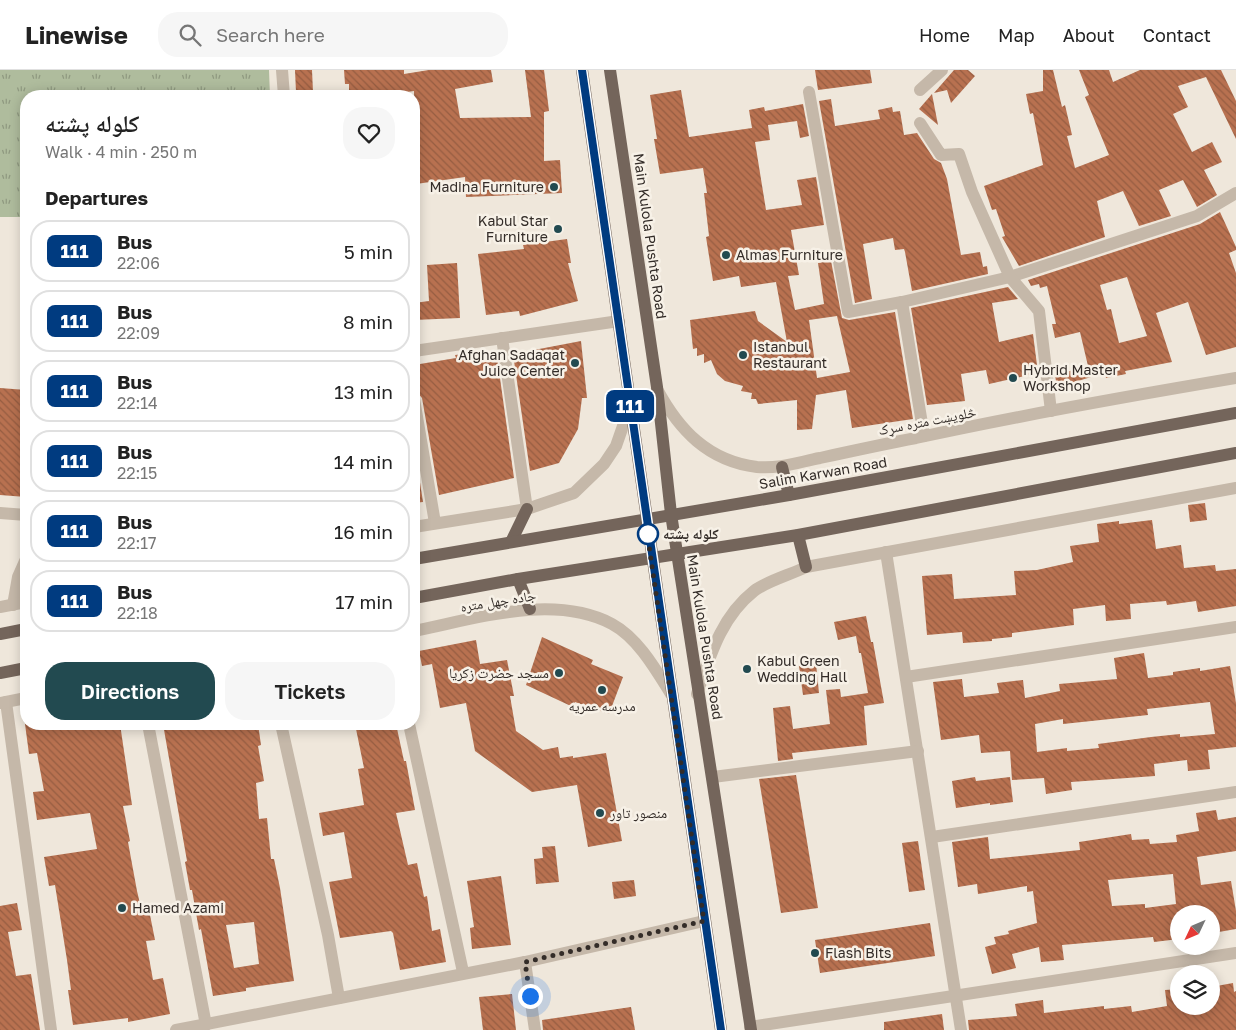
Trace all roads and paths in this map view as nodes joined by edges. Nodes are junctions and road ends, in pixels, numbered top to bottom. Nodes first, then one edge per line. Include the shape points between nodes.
1 (282, 70) edge
2 (582, 70) edge
3 (610, 70) edge
4 (942, 70) edge
5 (284, 90) edge
6 (920, 90) dead end
7 (809, 92) dead end
8 (920, 124) dead end
9 (1236, 193) edge
10 (1010, 277) junction
11 (902, 302) junction
12 (619, 320) junction
13 (502, 338) junction
14 (420, 350) edge
15 (1236, 378) edge
16 (657, 387) junction
17 (630, 406) junction
18 (1052, 412) junction
19 (1236, 413) edge
20 (420, 434) edge
21 (924, 436) junction
22 (1236, 453) edge
23 (782, 467) junction
24 (1236, 488) edge
25 (788, 495) junction
26 (527, 509) junction
27 (0, 513) edge
28 (671, 514) junction
29 (20, 515) edge
30 (646, 518) junction
31 (435, 523) junction
32 (420, 526) edge
33 (798, 535) junction
34 (511, 542) junction
35 (886, 552) junction
36 (677, 554) junction
37 (420, 558) edge
38 (651, 558) junction
39 (806, 567) junction
40 (20, 572) edge
41 (518, 579) junction
42 (420, 597) edge
43 (20, 603) edge
44 (13, 605) junction
45 (0, 607) edge
46 (530, 610) junction
47 (1236, 627) edge
48 (420, 629) edge
49 (20, 630) edge
50 (0, 634) edge
51 (20, 669) edge
52 (0, 673) edge
53 (906, 677) junction
54 (671, 694) junction
55 (697, 694) junction
56 (20, 699) edge
57 (3, 702) edge
58 (149, 730) edge
59 (282, 730) edge
60 (410, 730) edge
61 (918, 751) junction
62 (713, 777) junction
63 (1236, 792) edge
64 (932, 837) junction
65 (704, 921) junction
66 (1236, 953) edge
67 (525, 962) junction
68 (464, 972) junction
69 (956, 997) junction
70 (338, 998) junction
71 (206, 1025) junction
72 (750, 1029) edge
73 (51, 1030) edge
74 (176, 1030) edge
75 (535, 1030) edge
76 (721, 1030) edge
77 (961, 1030) edge

1 - 5 street
2 - 12 main road
3 - 16 main road, Main Kulola Pushta Road
4 - 6 street
7 - 11 street via 848,312
8 - 10 street via 941,154 959,154 972,192
9 - 10 street via 1197,216
10 - 11 street
10 - 18 street via 1039,310
11 - 21 street
12 - 13 street
12 - 17 main road
13 - 14 street
13 - 26 street
15 - 18 street, څلویښت متره سړک
16 - 23 street, څلویښت متره سړک via 672,417 713,452 734,462 756,467
16 - 28 main road, Main Kulola Pushta Road
17 - 26 street via 616,446 604,464 574,493
17 - 30 main road
18 - 21 street, څلویښت متره سړک
19 - 25 main road, Salim Karwan Road
20 - 31 street
21 - 23 street, څلویښت متره سړک
22 - 33 main road
23 - 25 main road
24 - 35 street
25 - 28 main road, Salim Karwan Road
26 - 31 street
26 - 34 main road
27 - 29 street
28 - 30 main road, Salim Karwan Road
28 - 36 main road, Main Kulola Pushta Road
30 - 34 main road, Salim Karwan Road
30 - 38 main road
31 - 32 street
33 - 36 main road
33 - 39 main road
34 - 37 main road, Salim Karwan Road
35 - 39 street
35 - 53 street
36 - 38 main road
36 - 55 main road, Main Kulola Pushta Road
38 - 41 main road
38 - 54 main road
39 - 55 street via 754,590 734,611 717,636
40 - 44 street
41 - 42 main road
41 - 46 main road
43 - 44 street
44 - 45 street
46 - 48 street, جاده چهل متره
46 - 54 street, جاده چهل متره via 567,609 613,624 643,650
47 - 53 street
49 - 50 main road
51 - 52 main road
53 - 61 street
54 - 65 main road
55 - 62 main road, Main Kulola Pushta Road
56 - 57 street
57 - 73 street
58 - 71 street
59 - 70 street via 328,934
60 - 68 street
61 - 62 street
61 - 64 street
62 - 72 main road, Main Kulola Pushta Road
63 - 64 street
64 - 69 street
65 - 67 street
65 - 76 main road
66 - 69 street
67 - 68 street
67 - 75 street
68 - 70 street
69 - 72 street
69 - 77 street
70 - 71 street
71 - 74 street

